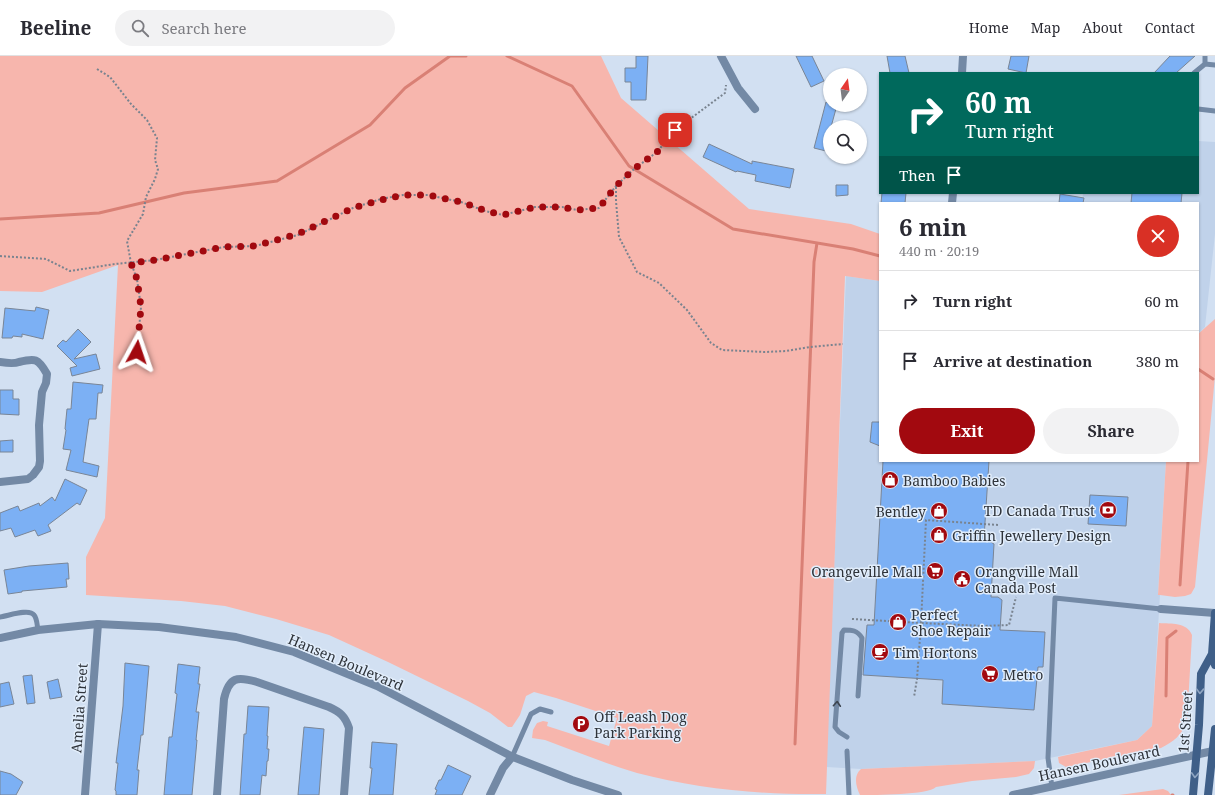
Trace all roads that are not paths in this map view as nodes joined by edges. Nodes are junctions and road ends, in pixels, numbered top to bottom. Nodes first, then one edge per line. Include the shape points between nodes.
1 (720, 56) edge
2 (963, 56) edge
3 (1205, 56) edge
4 (1205, 64) junction
5 (1215, 65) edge
6 (962, 72) edge
7 (1195, 72) edge
8 (756, 109) dead end
9 (1199, 109) edge
10 (1215, 111) edge
11 (0, 362) edge
12 (0, 482) edge
13 (1161, 609) joint
14 (1215, 613) edge
15 (0, 617) edge
16 (98, 624) junction
17 (38, 630) junction
18 (0, 638) edge
19 (1212, 654) junction
20 (1215, 665) edge
21 (858, 696) dead end
22 (551, 712) dead end
23 (1215, 729) edge
24 (847, 737) dead end
25 (1214, 750) edge
26 (847, 751) dead end
27 (1196, 755) junction
28 (512, 757) junction
29 (1052, 787) junction
30 (85, 795) edge
31 (217, 795) edge
32 (344, 795) edge
33 (490, 795) edge
34 (618, 795) edge
35 (849, 795) edge
36 (1013, 795) edge
37 (1193, 795) edge
38 (1208, 795) edge

1 - 8 street via 738,88
2 - 6 street
3 - 4 lane
4 - 5 lane
4 - 7 lane
9 - 10 lane
11 - 12 street via 18,363 32,359 48,374 42,392 39,467 28,478
13 - 14 street
13 - 29 lane via 1055,598 1048,758
14 - 19 main road, 1st Street
15 - 17 lane via 32,612
16 - 17 street, Hansen Boulevard
16 - 28 street, Hansen Boulevard via 159,627 236,637 294,652 377,686
16 - 30 street, Amelia Street
17 - 18 street, Hansen Boulevard
19 - 20 main road, 1st Street
19 -> 27 main road, 1st Street via 1201,674
24 -> 21 lane via 835,726 844,630 859,633 862,638
22 - 28 lane via 540,709 531,714
23 - 25 main road
25 - 27 street, Hansen Boulevard
25 - 38 main road
26 - 35 lane
27 - 29 street, Hansen Boulevard
27 -> 37 main road, 1st Street
28 - 33 street via 503,768
28 - 34 street, Hansen Boulevard
29 - 36 street, Hansen Boulevard
31 - 32 street via 224,699 226,688 237,678 257,682 329,707 346,718 349,728

